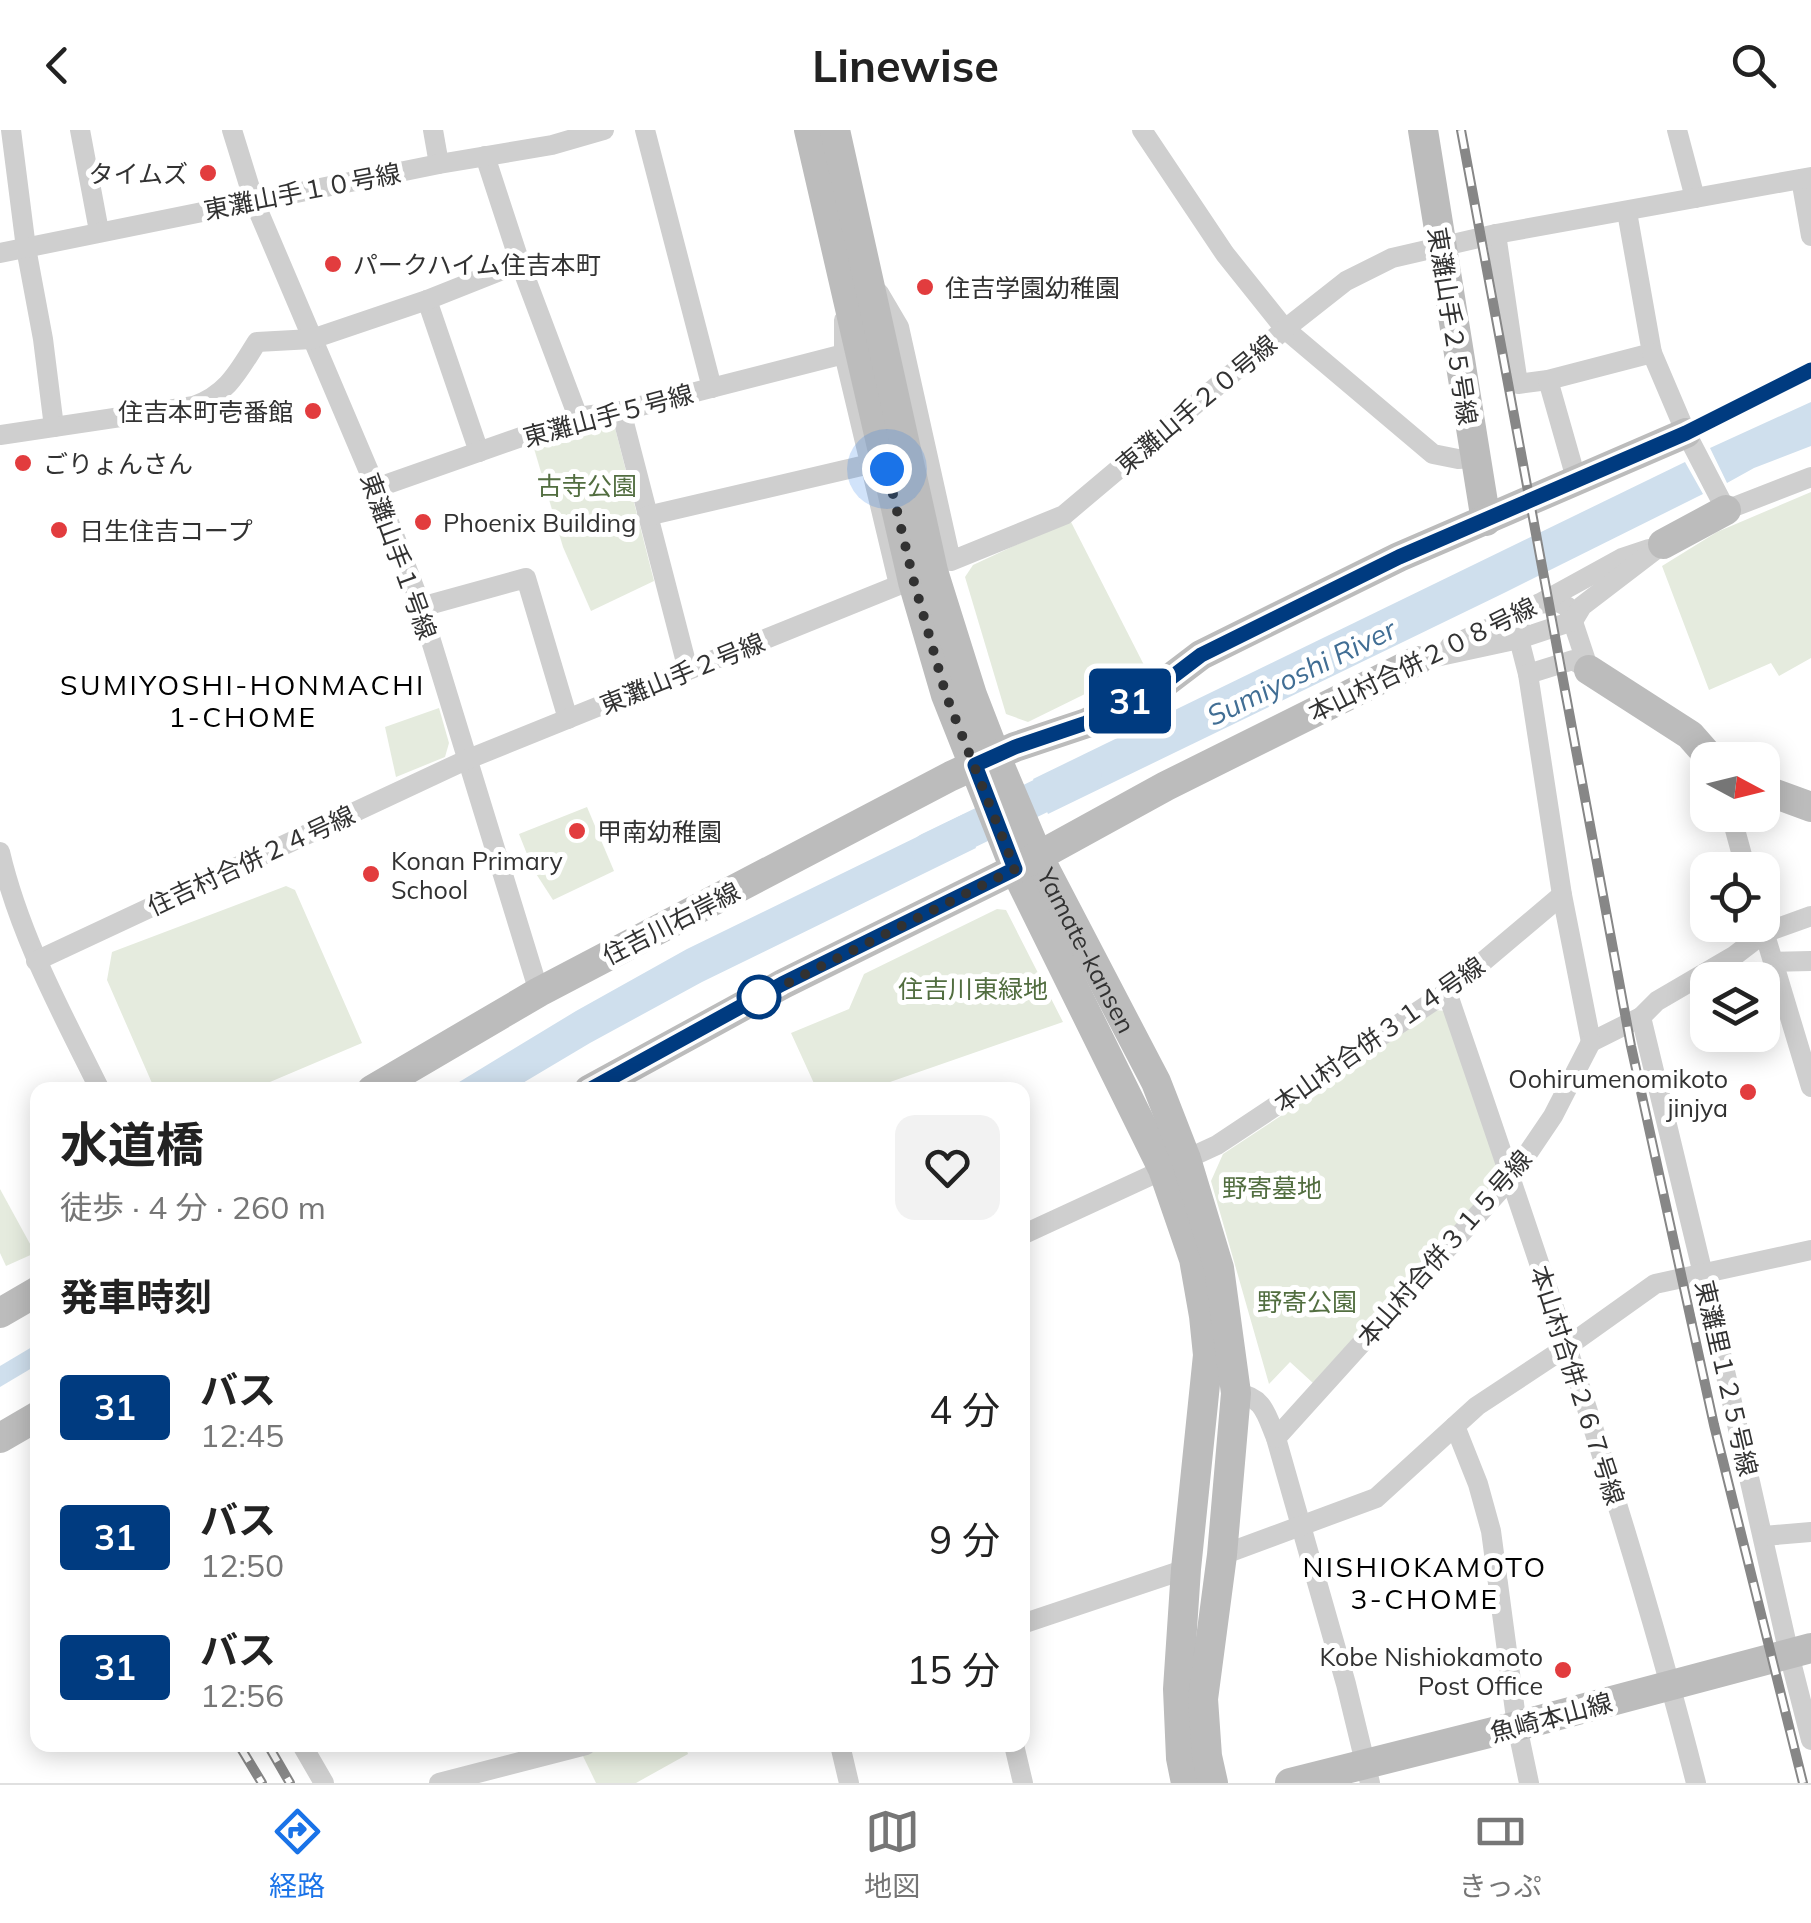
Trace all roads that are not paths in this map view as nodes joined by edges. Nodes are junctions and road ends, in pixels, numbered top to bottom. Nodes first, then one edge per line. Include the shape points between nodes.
1 (11, 130) edge
2 (80, 130) edge
3 (232, 130) edge
4 (433, 130) edge
5 (604, 130) edge
6 (645, 130) edge
7 (808, 130) edge
8 (835, 130) edge
9 (1142, 130) edge
10 (1424, 130) edge
11 (1677, 130) edge
12 (485, 156) junction
13 (439, 164) junction
14 (8, 178) edge
15 (1806, 178) edge
16 (1695, 198) junction
17 (254, 201) junction
18 (1627, 212) junction
19 (99, 231) junction
20 (1496, 234) junction
21 (1811, 236) edge
22 (26, 248) junction
23 (1440, 248) junction
24 (0, 253) edge
25 (520, 263) junction
26 (856, 278) junction
27 (427, 300) junction
28 (1285, 329) junction
29 (312, 339) junction
30 (1652, 353) junction
31 (844, 354) junction
32 (1811, 370) edge
33 (1548, 380) junction
34 (712, 388) junction
35 (621, 411) junction
36 (578, 417) junction
37 (54, 427) junction
38 (0, 435) edge
39 (1688, 437) junction
40 (479, 452) junction
41 (1474, 458) junction
42 (870, 464) junction
43 (1811, 476) edge
44 (1577, 482) junction
45 (376, 488) junction
46 (1724, 506) junction
47 (647, 516) junction
48 (1486, 521) junction
49 (1663, 544) junction
50 (421, 607) junction
51 (1526, 609) junction
52 (1573, 620) junction
53 (1519, 639) junction
54 (1417, 661) junction
55 (688, 670) junction
56 (1588, 670) junction
57 (1528, 674) junction
58 (568, 719) junction
59 (1696, 742) edge
60 (466, 760) junction
61 (989, 771) junction
62 (1780, 796) edge
63 (1811, 808) edge
64 (0, 852) edge
65 (1027, 862) junction
66 (1562, 896) junction
67 (1811, 916) edge
68 (1780, 924) edge
69 (1749, 942) edge
70 (1767, 942) edge
71 (36, 961) junction
72 (1811, 961) edge
73 (1773, 962) joint
74 (1780, 985) edge
75 (539, 992) junction
76 (1447, 992) junction
77 (1641, 1017) junction
78 (1591, 1042) junction
79 (96, 1082) edge
80 (386, 1082) edge
81 (604, 1082) edge
82 (1811, 1087) edge
83 (1175, 1164) junction
84 (1511, 1178) junction
85 (1030, 1231) edge
86 (1811, 1250) edge
87 (1703, 1274) junction
88 (30, 1296) edge
89 (0, 1313) edge
90 (1568, 1346) junction
91 (1236, 1393) junction
92 (30, 1421) edge
93 (1456, 1426) junction
94 (0, 1438) edge
95 (1276, 1438) junction
96 (1302, 1526) junction
97 (1811, 1532) edge
98 (1764, 1536) junction
99 (1222, 1555) junction
100 (1186, 1570) junction
101 (1030, 1621) edge
102 (1800, 1651) edge
103 (1671, 1684) junction
104 (1517, 1726) junction
105 (1811, 1740) edge
106 (306, 1752) edge
107 (566, 1752) edge
108 (842, 1752) edge
109 (1016, 1752) edge
110 (1368, 1773) edge
111 (498, 1776) edge
112 (324, 1783) edge
113 (438, 1783) edge
114 (849, 1783) edge
115 (1023, 1783) edge
116 (1186, 1783) edge
117 (1213, 1783) edge
118 (1290, 1783) edge
119 (1528, 1783) edge
120 (1696, 1783) edge

1 - 14 street
2 - 19 street
3 - 17 street, 東灘山手１号線
4 - 13 street
5 - 12 street, 東灘山手１０号線
6 - 34 street
7 - 26 street, Yamate-kansen
8 - 26 street, Yamate-kansen
9 - 28 street
10 - 23 street, 東灘山手２５号線
11 - 16 street
12 - 13 street, 東灘山手１０号線
12 - 25 street
13 - 17 street, 東灘山手１０号線
14 - 22 street
15 - 16 street, 東灘山手２０号線
15 - 21 street
16 - 18 street, 東灘山手２０号線
17 - 19 street, 東灘山手１０号線
17 - 29 street, 東灘山手１号線
18 - 20 street, 東灘山手２０号線
18 - 30 street
19 - 22 street, 東灘山手１０号線
20 - 23 street, 東灘山手２０号線
20 - 33 street via 1518,384
22 - 24 street, 東灘山手１０号線
22 - 37 street
23 - 28 street, 東灘山手２０号線 via 1392,258 1346,281
23 - 41 street, 東灘山手２５号線
25 - 27 street
25 - 36 street
26 - 28 street, 東灘山手２０号線 via 899,327 952,561 1064,515
26 - 31 street
26 - 61 street, Yamate-kansen
27 - 29 street
27 - 40 street
28 - 41 street via 1434,454
29 - 37 street via 257,342 233,380 194,406
29 - 45 street, 東灘山手１号線
30 - 33 street
30 - 39 street
31 - 34 street, 東灘山手５号線
31 - 42 street
32 - 39 street
33 - 44 street
34 - 35 street, 東灘山手５号線
35 - 36 street, 東灘山手５号線
35 - 47 street
36 - 40 street, 東灘山手５号線
37 - 38 street
39 - 44 street, 住吉川右岸線
39 - 46 street
40 - 45 street, 東灘山手５号線
41 - 48 street, 東灘山手２５号線
42 - 47 street
42 - 55 street, 東灘山手２号線 via 899,586
43 - 46 street, 本山村合併２０８号線
44 - 48 street, 住吉川右岸線
45 - 50 street, 東灘山手１号線
46 - 49 street, 本山村合併２０８号線
47 - 55 street
48 - 61 street, 住吉川右岸線 via 1201,655 1159,687 1101,716 1015,747
49 - 51 street, 本山村合併２０８号線
49 - 52 street
50 - 58 street via 526,578
50 - 60 street, 東灘山手１号線
51 - 52 street via 1558,602
51 - 53 street
51 - 54 street, 本山村合併２０８号線
52 - 53 street
52 - 56 street
53 - 54 street
53 - 57 street
54 - 65 street, 本山村合併２０８号線
55 - 58 street, 東灘山手２号線
56 - 57 street via 1573,660
56 - 59 street
57 - 66 street
58 - 60 street, 東灘山手２号線
60 - 71 street, 住吉村合併２４号線
60 - 75 street, 東灘山手１号線
61 - 65 street, Yamate-kansen
61 - 75 street, 住吉川右岸線
62 - 63 street
64 - 71 street
65 - 81 street, 本山村合併２０８号線
65 - 83 street, Yamate-kansen
66 - 76 street, 本山村合併３１４号線
66 - 78 street
67 - 68 street
69 - 77 street
70 - 73 street
71 - 79 street
72 - 73 street
74 - 82 street
75 - 80 street, 住吉川右岸線
76 - 83 street, 本山村合併３１４号線 via 1218,1145
76 - 84 street, 本山村合併２６７号線
77 - 78 street
77 - 87 street, 東灘里１２５号線
78 - 84 street, 本山村合併３１５号線
83 - 85 street, 本山村合併３１４号線
83 - 91 street, Yamate-kansen via 1219,1268
83 - 100 street, Yamate-kansen via 1208,1355
84 - 90 street, 本山村合併２６７号線
84 - 95 street, 本山村合併３１５号線
86 - 87 street
87 - 90 street via 1655,1284
87 - 98 street, 東灘里１２５号線
88 - 89 street
90 - 93 street
90 - 103 street, 本山村合併２６７号線
91 - 95 street via 1251,1395 1263,1407
91 - 99 street, Yamate-kansen
92 - 94 street
93 - 96 street via 1376,1498
93 - 104 street via 1491,1531
95 - 96 street
96 - 99 street
96 - 110 street
97 - 98 street
98 - 102 street, 東灘里１２５号線
99 - 117 street, Yamate-kansen via 1203,1698
100 - 101 street
100 - 116 street, Yamate-kansen via 1178,1689
102 - 103 street, 魚崎本山線
102 - 105 street, 東灘里１２５号線
103 - 104 street, 魚崎本山線
103 - 120 street, 本山村合併２６７号線
104 - 110 street, 魚崎本山線
104 - 119 street
106 - 112 street
107 - 111 street
108 - 114 street
109 - 115 street
110 - 118 street, 魚崎本山線
111 - 113 street

